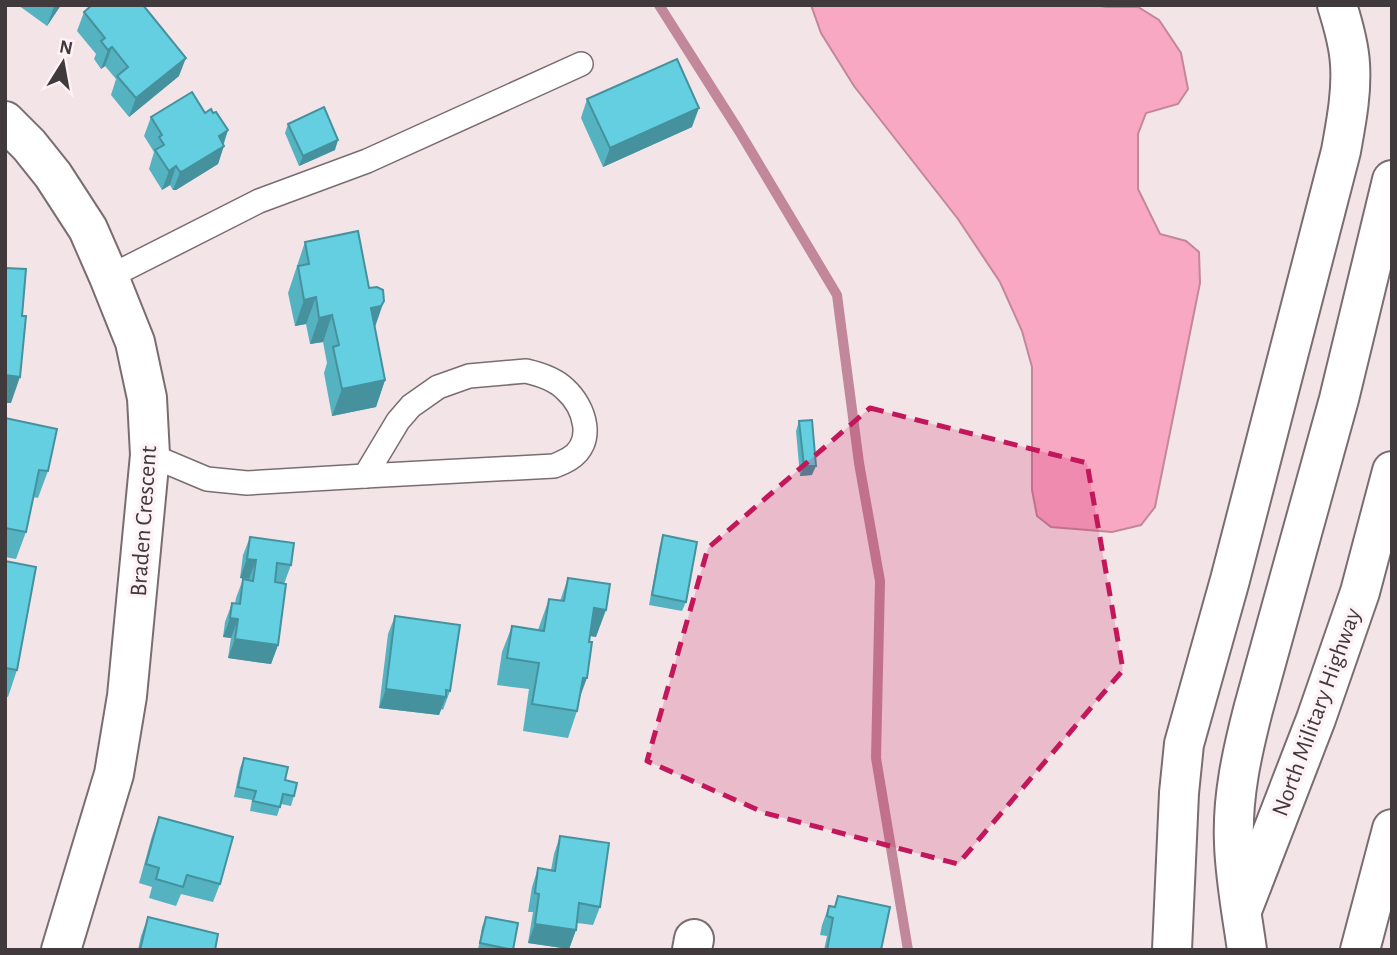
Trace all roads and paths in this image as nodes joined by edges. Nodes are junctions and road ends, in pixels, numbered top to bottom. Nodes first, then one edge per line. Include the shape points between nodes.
1 (1337, 5) edge
2 (580, 64) dead end
3 (5, 121) edge
4 (1392, 180) edge
5 (109, 277) junction
6 (150, 455) junction
7 (1392, 471) edge
8 (365, 476) junction
9 (1392, 829) edge
10 (1241, 912) junction
11 (61, 950) edge
12 (1172, 950) edge
13 (1229, 950) edge
14 (1247, 950) edge
15 (1360, 950) edge

1 - 12 main road via 1350,64 1347,119 1184,744
2 - 5 lane via 367,161 259,201
3 - 5 main road, Braden Crescent via 53,175 88,229
4 - 10 main road via 1339,399 1242,755 1234,841
5 - 6 main road, Braden Crescent via 135,342 147,398
6 - 8 lane via 207,479 247,483
6 - 11 main road, Braden Crescent via 128,689 114,774
7 - 10 main road, North Military Highway via 1360,592
8 - 8 lane via 554,466 571,458 582,444 586,426 580,407 565,388 540,374 469,376 438,387 411,406
9 - 15 main road
10 - 13 main road, North Military Highway
10 - 14 main road

